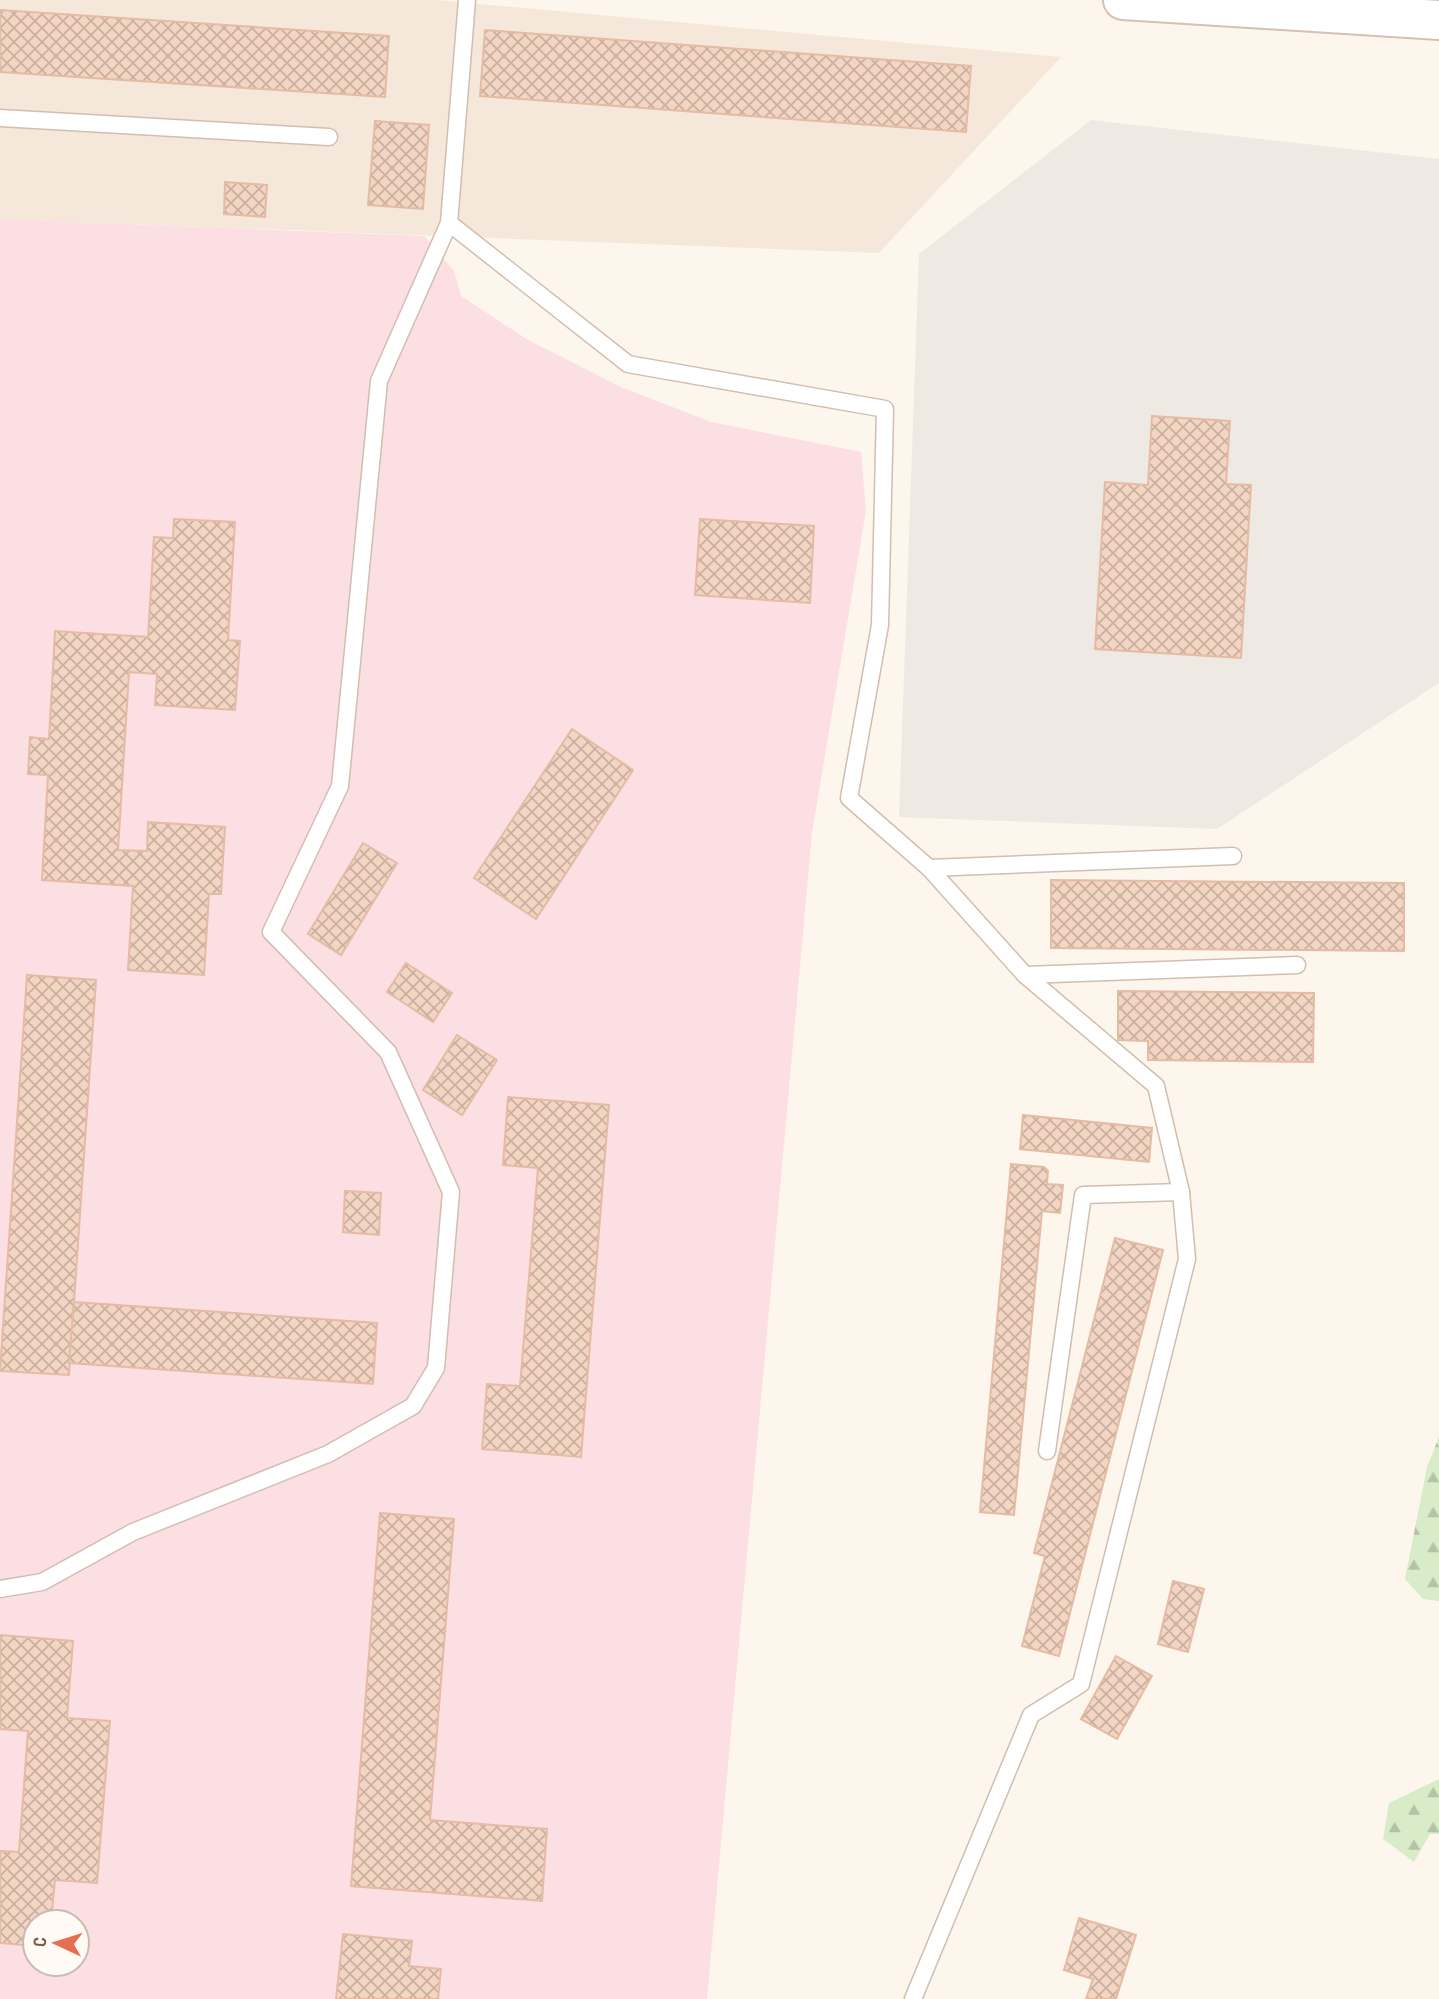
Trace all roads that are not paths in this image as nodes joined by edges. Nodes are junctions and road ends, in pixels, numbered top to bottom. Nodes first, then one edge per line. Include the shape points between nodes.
1 (467, 0) edge
2 (1123, 0) edge
3 (1439, 20) edge
4 (0, 118) edge
5 (329, 137) dead end
6 (449, 223) junction
7 (1233, 856) dead end
8 (929, 868) junction
9 (1297, 965) dead end
10 (1025, 975) junction
11 (1181, 1192) junction
12 (1047, 1451) dead end
13 (0, 1589) edge
14 (913, 1999) edge

1 - 6 lane
2 - 3 street
4 - 5 lane
6 - 8 lane via 628,364 885,409 880,625 849,797
6 - 13 lane via 379,380 340,786 271,932 388,1052 451,1192 436,1368 413,1406 328,1454 133,1532 42,1582
7 - 8 lane
8 - 10 lane
9 - 10 lane
10 - 11 lane via 1156,1086
11 - 12 lane via 1083,1195
11 - 14 lane via 1187,1259 1081,1684 1031,1715

